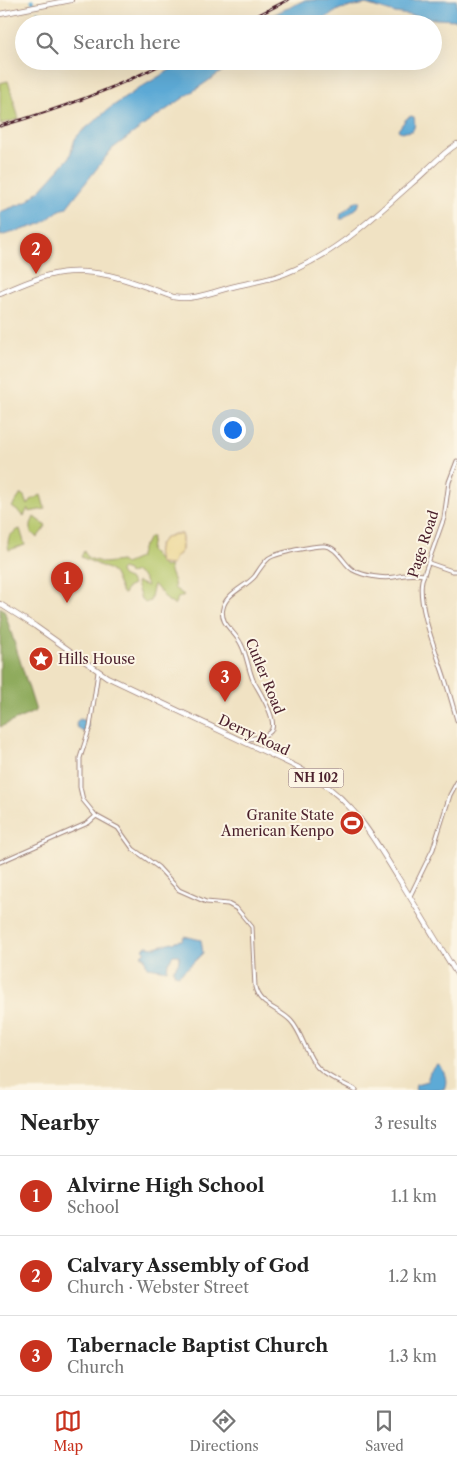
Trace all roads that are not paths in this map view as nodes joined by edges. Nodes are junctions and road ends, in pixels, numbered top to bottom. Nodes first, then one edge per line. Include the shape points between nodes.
1 (71, 0) edge
2 (0, 14) edge
3 (457, 144) edge
4 (0, 294) edge
5 (457, 461) edge
6 (429, 563) junction
7 (457, 571) edge
8 (424, 575) junction
9 (0, 604) edge
10 (99, 674) junction
11 (457, 720) edge
12 (248, 741) junction
13 (457, 782) edge
14 (96, 816) junction
15 (0, 862) edge
16 (410, 896) junction
17 (457, 974) edge
18 (355, 1090) edge

1 - 2 main road
3 - 4 main road via 347,240 285,274 184,299 113,276 82,271 41,277
5 - 6 street, Page Road via 444,518
6 - 7 street
6 - 8 street, Page Road
8 - 11 street, Page Road via 422,600
8 - 12 street, Cutler Road via 390,577 363,573 350,567 328,546 278,555 264,563 250,582 228,598 223,610 226,623 241,644 272,719 270,732
9 - 10 main road, Derry Road / NH 102
10 - 12 main road, Derry Road / NH 102 via 240,741
10 - 14 street via 79,767 82,797
12 - 16 main road, Derry Road / NH 102 via 313,776 342,798 370,831
13 - 16 street via 434,848
14 - 15 street
14 - 18 street via 118,828 133,849 158,867 183,893 237,909 252,927 257,996 295,1025 320,1069
16 - 17 main road, Derry Road / NH 102

